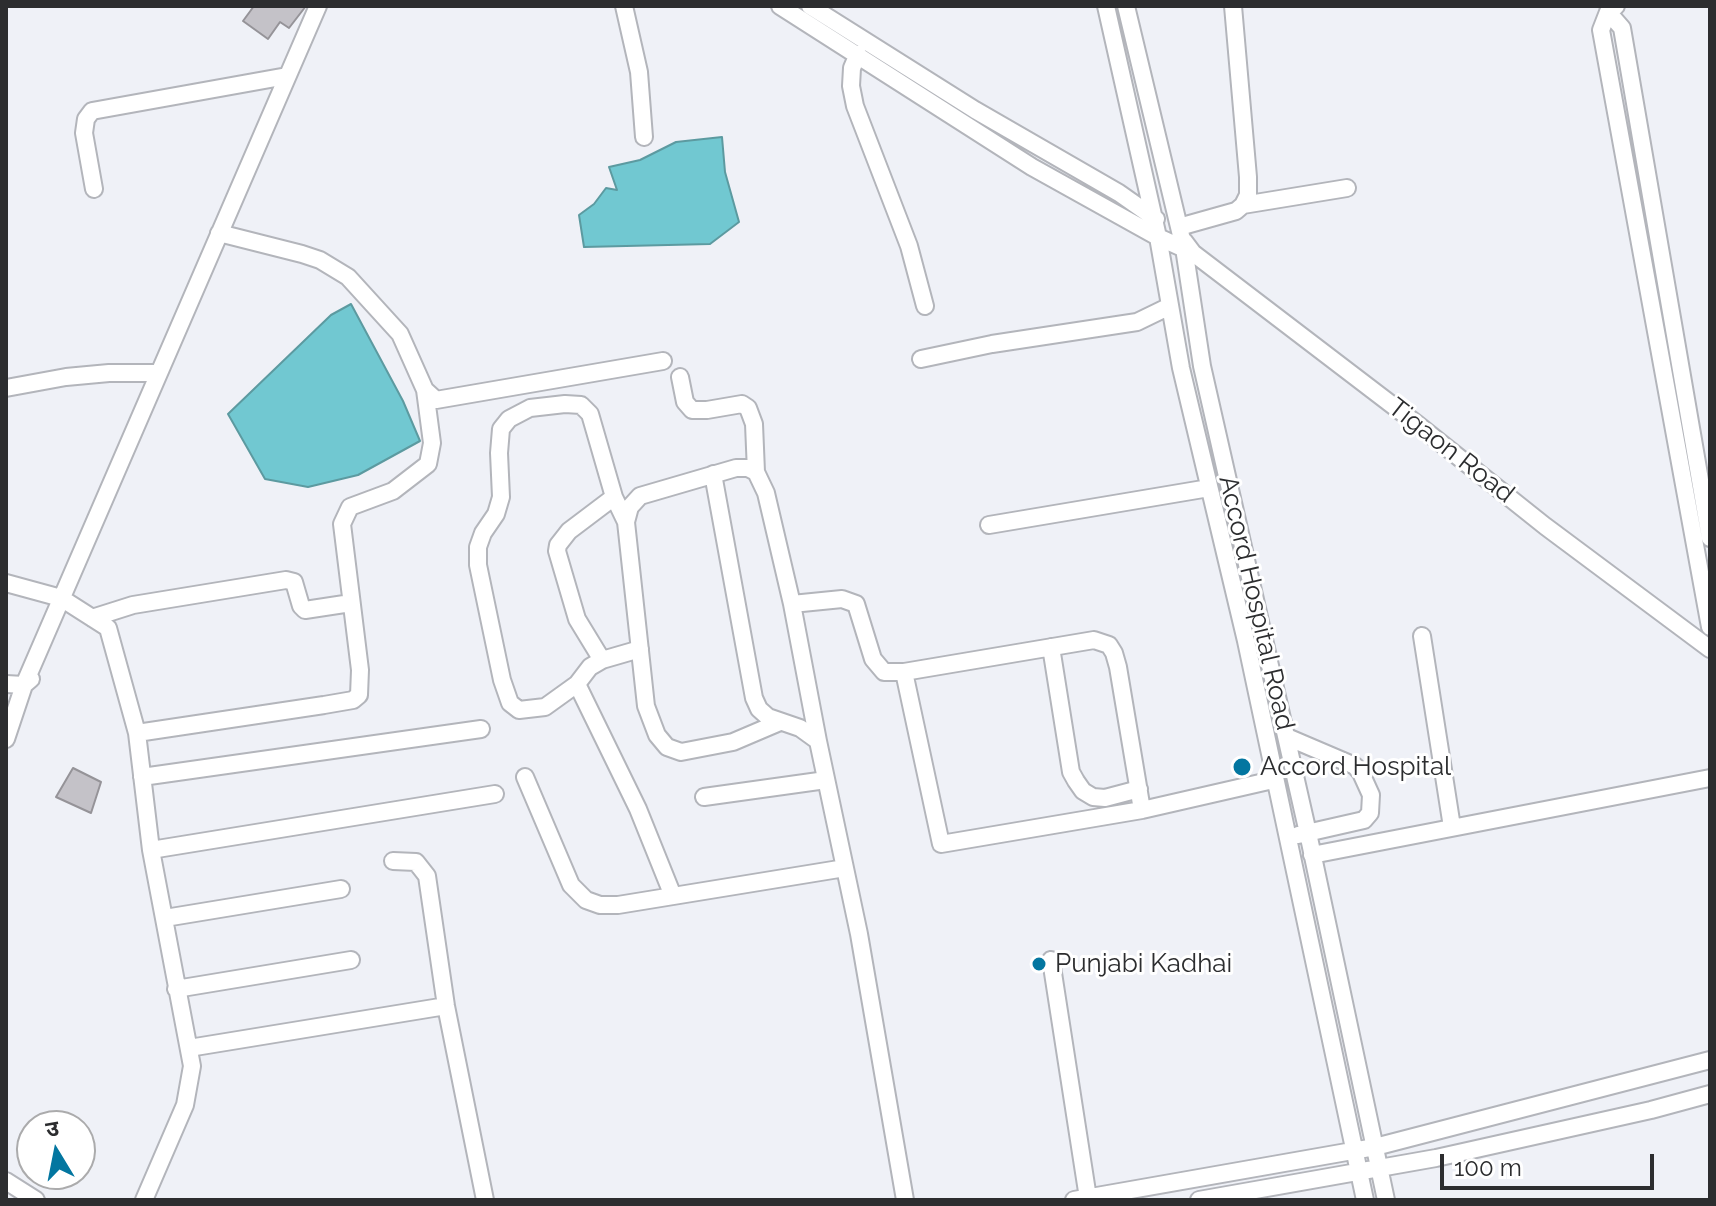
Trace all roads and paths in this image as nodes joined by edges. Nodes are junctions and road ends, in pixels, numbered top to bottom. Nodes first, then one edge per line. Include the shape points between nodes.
1 (318, 6) edge
2 (624, 6) edge
3 (780, 6) edge
4 (810, 6) edge
5 (1106, 6) edge
6 (1126, 6) edge
7 (1233, 6) edge
8 (1612, 9) edge
9 (858, 54) junction
10 (287, 76) junction
11 (644, 137) dead end
12 (1347, 188) dead end
13 (94, 189) dead end
14 (1243, 205) junction
15 (1154, 218) junction
16 (219, 233) junction
17 (1158, 237) junction
18 (1184, 242) junction
19 (925, 306) dead end
20 (1170, 306) junction
21 (921, 359) dead end
22 (663, 361) dead end
23 (158, 373) junction
24 (680, 377) dead end
25 (6, 388) edge
26 (425, 390) junction
27 (756, 472) junction
28 (713, 474) junction
29 (1209, 488) junction
30 (614, 497) junction
31 (626, 522) junction
32 (989, 525) dead end
33 (1710, 538) edge
34 (6, 583) edge
35 (61, 598) junction
36 (351, 603) junction
37 (792, 604) junction
38 (92, 618) junction
39 (1422, 636) dead end
40 (1708, 637) edge
41 (1051, 647) junction
42 (640, 649) junction
43 (602, 660) junction
44 (904, 672) junction
45 (577, 684) junction
46 (14, 687) edge
47 (780, 722) junction
48 (481, 729) dead end
49 (137, 733) junction
50 (1287, 737) junction
51 (6, 739) edge
52 (818, 741) junction
53 (142, 777) junction
54 (525, 777) dead end
55 (1710, 778) edge
56 (826, 780) junction
57 (1273, 780) junction
58 (1139, 789) junction
59 (495, 794) dead end
60 (704, 797) dead end
61 (1142, 810) junction
62 (1452, 827) junction
63 (1308, 833) junction
64 (1286, 837) junction
65 (151, 850) junction
66 (1312, 855) junction
67 (393, 861) dead end
68 (845, 868) junction
69 (341, 889) dead end
70 (673, 896) junction
71 (165, 918) junction
72 (351, 960) dead end
73 (1051, 960) dead end
74 (176, 989) junction
75 (446, 1006) junction
76 (189, 1048) junction
77 (1710, 1060) edge
78 (1710, 1094) edge
79 (1375, 1147) junction
80 (1355, 1151) junction
81 (1378, 1169) junction
82 (1358, 1172) junction
83 (6, 1181) edge
84 (1081, 1199) edge
85 (36, 1200) edge
86 (144, 1200) edge
87 (485, 1200) edge
88 (905, 1200) edge
89 (1199, 1200) edge
90 (1365, 1200) edge
91 (1386, 1200) edge

1 - 10 street
2 - 11 street via 639,72
3 - 9 street
4 - 15 street
5 - 15 street
6 - 18 street, Accord Hospital Road
7 - 14 street via 1248,177
8 - 33 street via 1622,28
8 - 40 street via 1601,30
9 - 17 street via 1032,167
9 - 19 street via 852,68 855,106 909,246
10 - 13 street via 92,111 84,133
10 - 16 street
12 - 14 street
14 - 18 street
15 - 17 street
15 - 18 street
16 - 23 street
16 - 26 street via 311,257 348,277 400,334
17 - 18 street
17 - 20 street
18 - 40 street, Tigaon Road via 1545,526
18 - 50 street, Accord Hospital Road via 1202,366
20 - 21 street via 1137,322
20 - 29 street
22 - 26 street via 443,400
23 - 25 street via 66,377
23 - 35 street
24 - 27 street via 692,410 742,404 748,408
26 - 36 street via 432,443 428,464 393,491 360,501 345,513 342,539
27 - 28 street via 736,468
27 - 37 street via 766,493
28 - 31 street via 640,496
28 - 47 street via 754,698 759,709
29 - 32 street
29 - 57 street
30 - 31 street
30 - 43 street via 569,531 557,551 577,619
30 - 45 street via 590,414 581,405 530,408 501,429 501,497 478,547 478,565 502,680 510,703 519,710 545,707
31 - 42 street
34 - 35 street
35 - 38 street
35 - 46 street via 30,681
36 - 38 street via 305,610 294,582 286,580 133,605
36 - 49 street via 360,670 360,690 353,700
37 - 44 street via 842,599 856,604 873,659 884,672
37 - 52 street
38 - 49 street via 108,628
39 - 62 street
41 - 44 street
41 - 58 street via 1094,640 1114,653
41 - 58 street via 1076,781 1093,797
42 - 43 street
42 - 47 street via 646,706 667,747 681,752 706,749
43 - 45 street
44 - 61 street via 941,844
45 - 70 street via 638,809
46 - 51 street
47 - 52 street
48 - 53 street
49 - 53 street
50 - 63 street, Accord Hospital Road
50 - 63 street via 1355,766 1371,795 1364,820
52 - 56 street
53 - 65 street
54 - 70 street via 571,885 586,900 618,905
55 - 62 street
56 - 60 street
56 - 68 street
57 - 61 street
57 - 64 street
58 - 61 street
59 - 65 street
62 - 66 street
63 - 64 street
63 - 66 street, Accord Hospital Road
64 - 80 street
65 - 71 street
66 - 79 street, Accord Hospital Road
67 - 75 street via 416,862 427,876
68 - 70 street
68 - 88 street
69 - 71 street
71 - 74 street
72 - 74 street
73 - 84 street
74 - 76 street
75 - 76 street
75 - 87 street
76 - 86 street via 192,1066 185,1105
77 - 79 street
78 - 81 street
79 - 80 street
79 - 81 street, Accord Hospital Road
80 - 82 street
80 - 84 street
81 - 82 street
81 - 91 street, Accord Hospital Road
82 - 89 street
82 - 90 street
83 - 85 street

